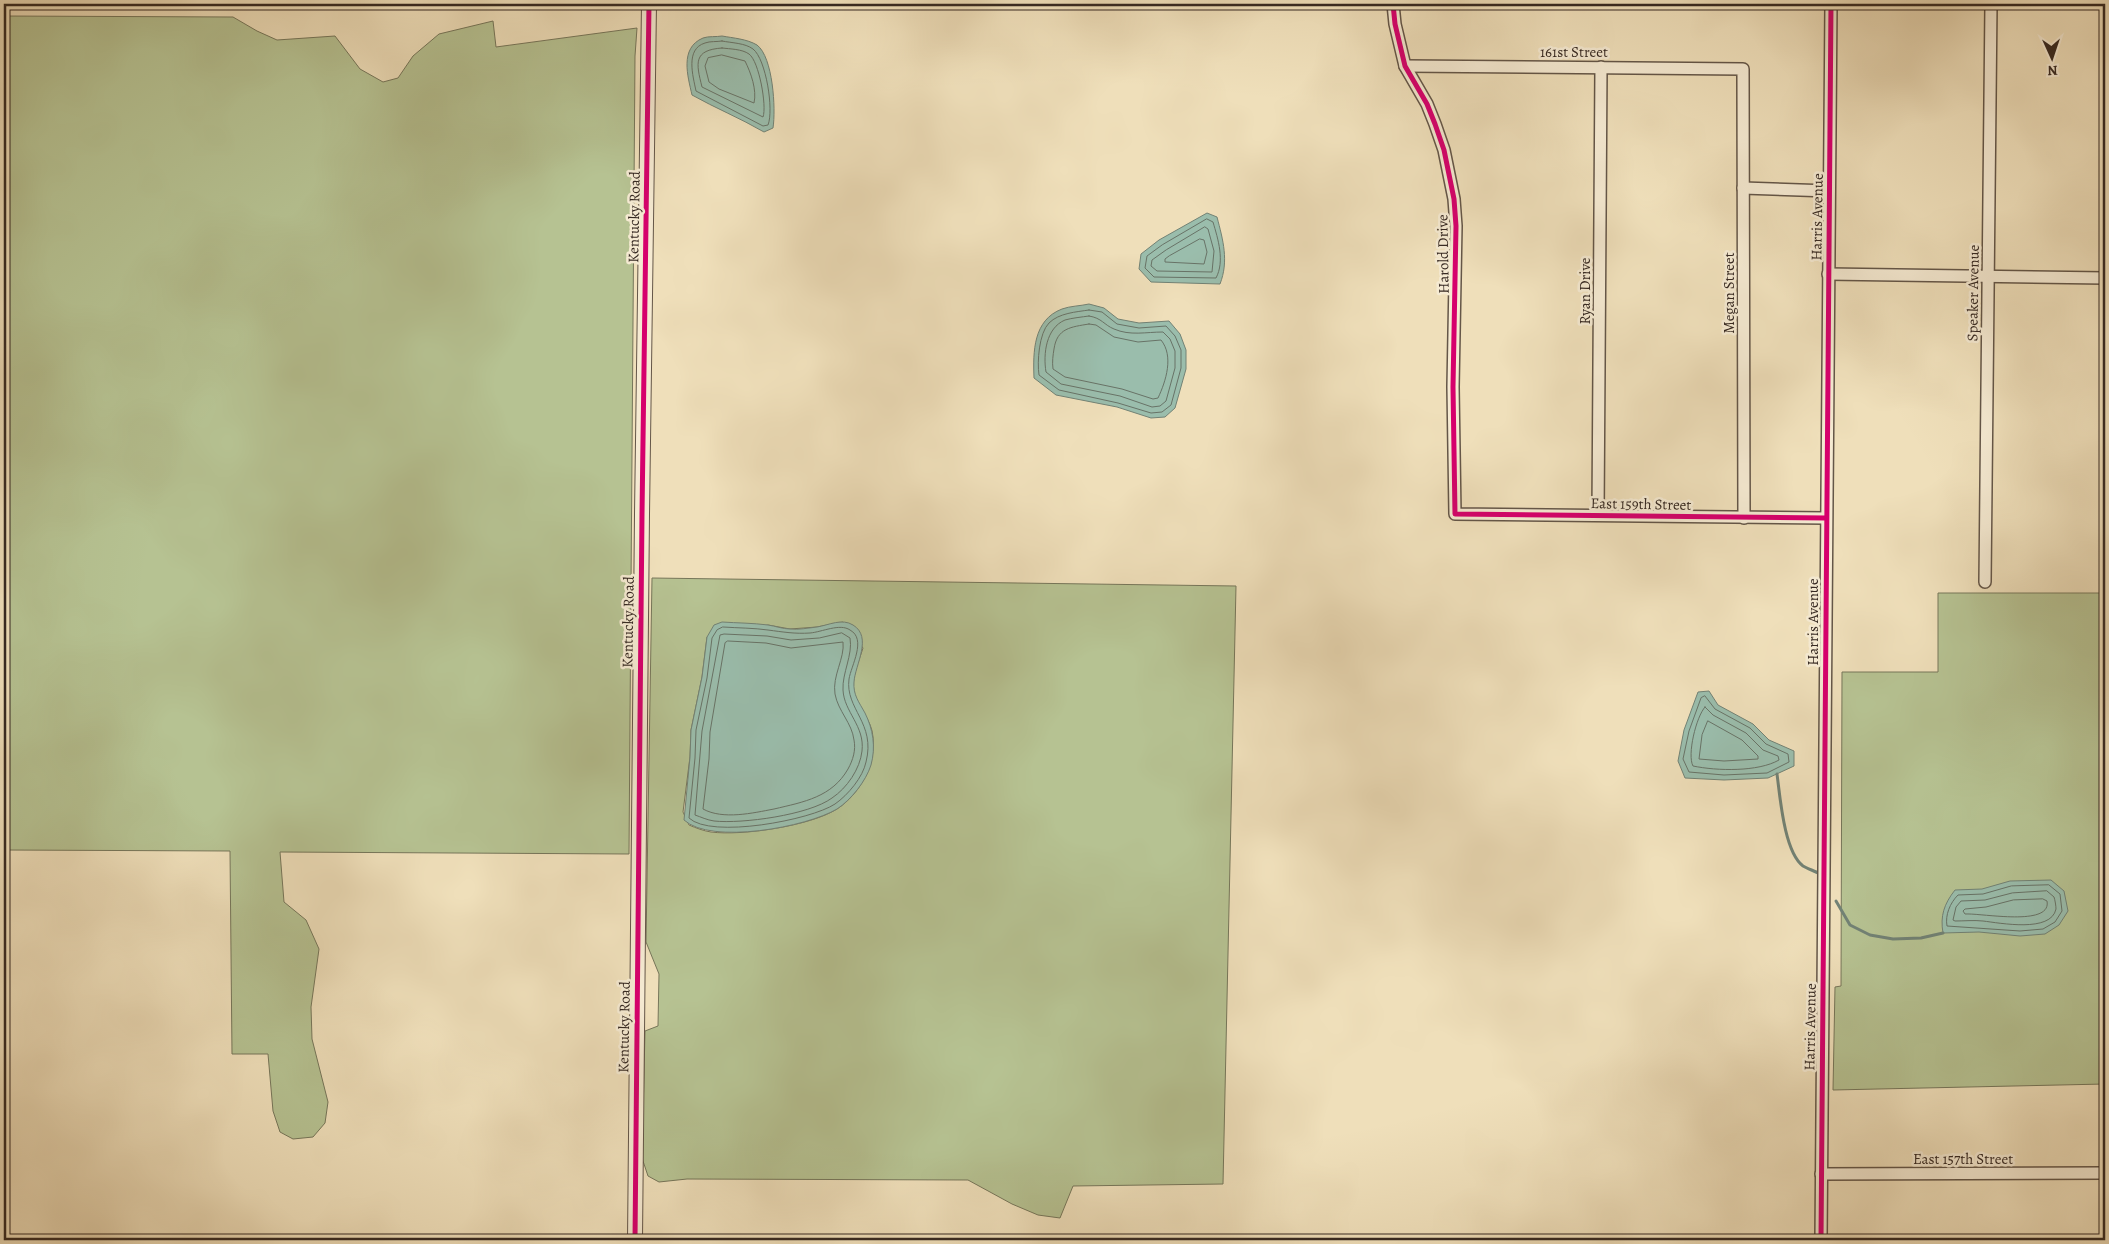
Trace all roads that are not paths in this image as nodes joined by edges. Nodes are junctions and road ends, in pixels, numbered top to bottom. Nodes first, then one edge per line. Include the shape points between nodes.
1 (650, 4) edge
2 (1393, 4) edge
3 (1831, 4) edge
4 (1991, 4) edge
5 (1405, 66) junction
6 (1601, 67) junction
7 (1743, 69) joint
8 (1743, 188) junction
9 (1830, 191) junction
10 (1828, 274) junction
11 (1988, 276) junction
12 (2105, 278) edge
13 (1455, 514) joint
14 (1598, 515) junction
15 (1744, 518) junction
16 (1826, 518) junction
17 (1984, 582) dead end
18 (2105, 1173) edge
19 (1821, 1174) junction
20 (635, 1240) edge
21 (1821, 1240) edge

1 - 20 street, Kentucky Road
2 - 5 street, Harold Drive
3 - 9 street, Harris Avenue
4 - 11 street, Speaker Avenue
5 - 6 street, 161st Street
5 - 13 street, Harold Drive via 1435,124 1454,199
6 - 7 street, 161st Street
6 - 14 street, Ryan Drive
7 - 8 street, Megan Street
8 - 9 street
8 - 15 street, Megan Street
9 - 10 street, Harris Avenue
10 - 11 street
10 - 16 street, Harris Avenue
11 - 12 street
11 - 17 street, Speaker Avenue
13 - 14 street, East 159th Street
14 - 15 street, East 159th Street
15 - 16 street, East 159th Street
16 - 19 street, Harris Avenue
18 - 19 street, East 157th Street
19 - 21 street, Harris Avenue

